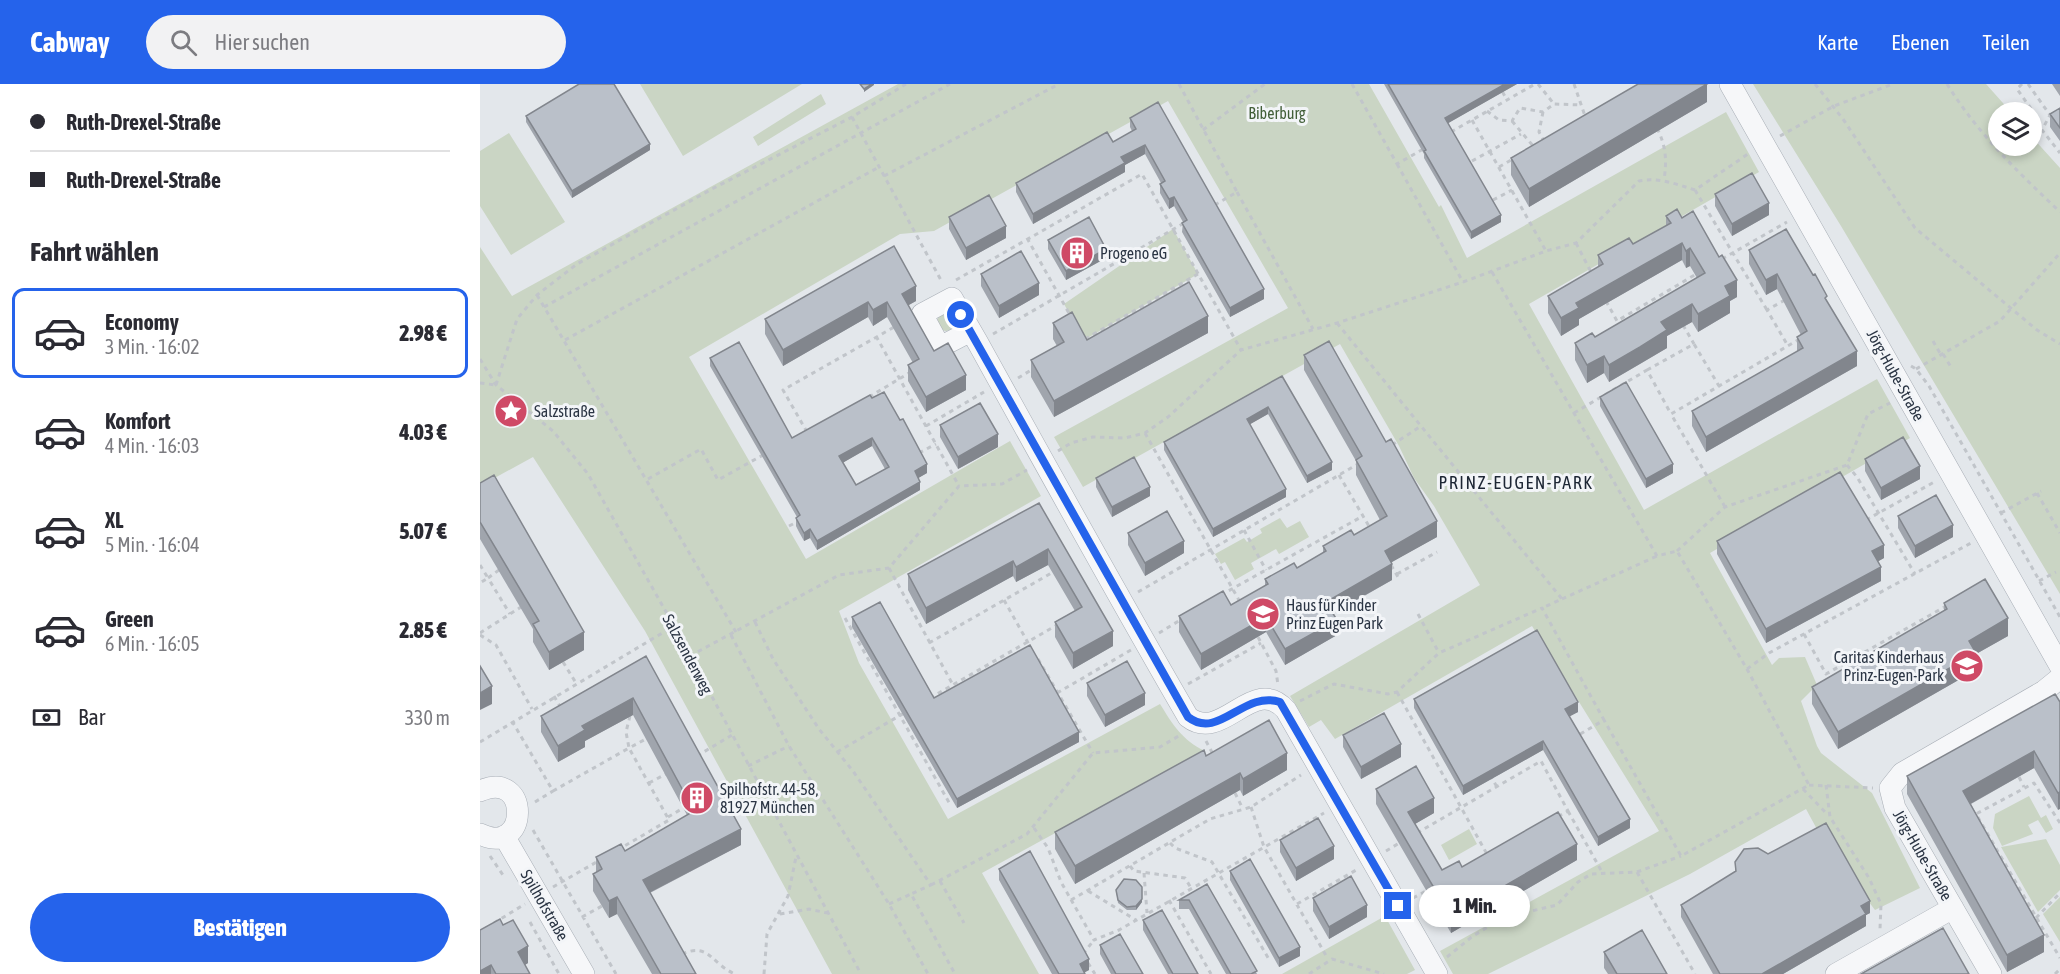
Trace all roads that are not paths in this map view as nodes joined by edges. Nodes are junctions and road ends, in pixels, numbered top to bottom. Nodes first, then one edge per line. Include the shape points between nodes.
1 (1730, 84) edge
2 (975, 337) junction
3 (2060, 666) edge
4 (2060, 678) edge
5 (480, 791) edge
6 (504, 836) junction
7 (483, 844) edge
8 (1953, 908) junction
9 (1433, 968) edge
10 (584, 974) edge
11 (1836, 974) edge
12 (1991, 974) edge

1 - 3 street, Jörg-Hube-Straße via 1777,142 1804,212
2 - 2 street via 940,347 922,314 948,293
2 - 9 street via 1188,717 1197,724 1209,725 1257,700 1269,698 1283,706
4 - 8 street, Jörg-Hube-Straße via 2044,692 1902,773 1890,788 1895,808
5 - 6 street via 494,787 514,797 519,811 515,826
6 - 7 street
6 - 10 street, Spilhofstraße via 530,901
8 - 11 street
8 - 12 street, Jörg-Hube-Straße

